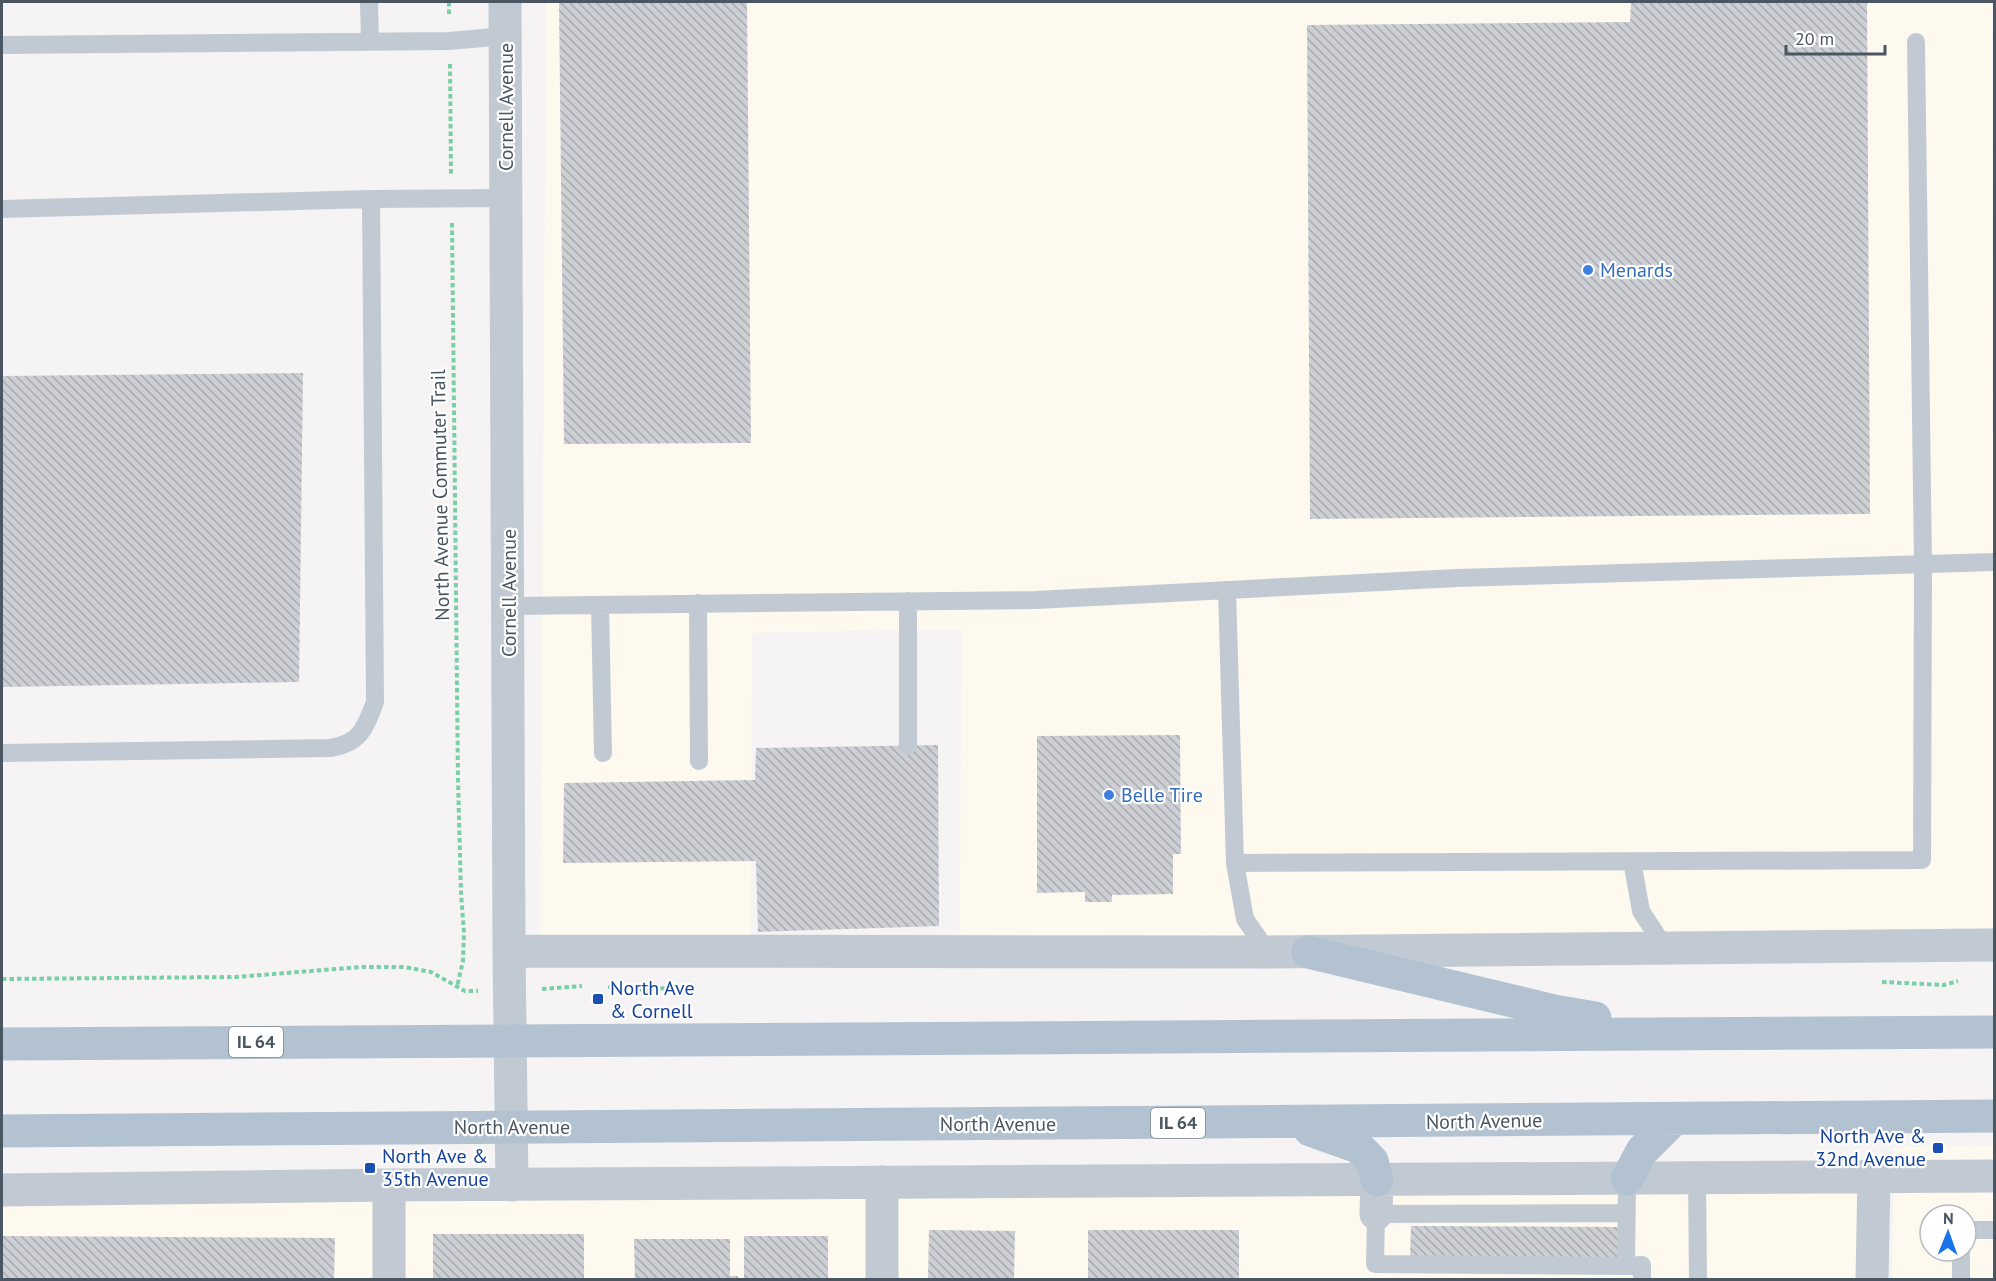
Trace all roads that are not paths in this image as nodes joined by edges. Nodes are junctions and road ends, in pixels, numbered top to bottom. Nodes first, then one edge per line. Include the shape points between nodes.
1 (369, 2) edge
2 (505, 2) edge
3 (505, 36) junction
4 (370, 41) junction
5 (1916, 42) dead end
6 (2, 45) edge
7 (506, 198) junction
8 (371, 199) junction
9 (2, 209) edge
10 (1995, 562) edge
11 (1923, 564) junction
12 (1227, 590) junction
13 (908, 601) junction
14 (698, 603) junction
15 (600, 604) junction
16 (509, 606) junction
17 (908, 746) dead end
18 (2, 753) edge
19 (603, 753) dead end
20 (699, 761) dead end
21 (1632, 861) junction
22 (1235, 863) junction
23 (1995, 945) edge
24 (1665, 948) junction
25 (509, 951) junction
26 (1268, 952) junction
27 (1308, 952) junction
28 (1995, 1032) edge
29 (1692, 1034) junction
30 (511, 1040) junction
31 (2, 1044) edge
32 (1995, 1116) edge
33 (1674, 1119) junction
34 (1289, 1123) junction
35 (512, 1127) junction
36 (2, 1131) edge
37 (1995, 1176) edge
38 (1874, 1177) junction
39 (1697, 1178) junction
40 (1627, 1179) junction
41 (1377, 1180) junction
42 (882, 1182) junction
43 (389, 1185) junction
44 (512, 1185) junction
45 (2, 1190) edge
46 (1626, 1213) junction
47 (1376, 1214) junction
48 (1978, 1230) edge
49 (1995, 1230) edge
50 (1960, 1263) edge
51 (1619, 1271) edge
52 (1375, 1272) edge
53 (1577, 1273) edge
54 (389, 1280) edge
55 (882, 1280) edge
56 (1642, 1280) edge
57 (1698, 1280) edge
58 (1872, 1280) edge
59 (1961, 1280) edge

1 - 4 lane
2 - 3 street, Cornell Avenue
3 - 4 lane
3 - 7 street, Cornell Avenue
4 - 6 lane
5 - 11 lane
7 - 8 lane
7 - 16 street, Cornell Avenue
8 - 9 lane
8 - 18 lane via 375,702 364,729 346,746 330,748
10 - 11 lane
11 - 12 lane
11 - 21 lane via 1922,860
12 - 13 lane via 1036,600
12 - 22 lane
13 - 14 lane
13 - 17 lane
14 - 15 lane
14 - 20 lane
15 - 16 lane
15 - 19 lane
16 - 25 street, Cornell Avenue
21 - 22 lane
21 - 24 lane via 1641,911
22 - 26 lane via 1245,919
23 - 24 street
24 - 27 street
25 - 26 street
25 - 30 street, Cornell Avenue
26 - 27 street
27 - 29 main road via 1554,1011
28 - 29 main road, IL 64
29 - 30 main road, IL 64
30 - 31 main road, IL 64
30 - 35 street, Cornell Avenue
32 - 33 main road, North Avenue / IL 64
33 - 34 main road, North Avenue / IL 64
33 - 40 main road via 1642,1151
34 - 35 main road, North Avenue / IL 64
34 - 41 main road via 1358,1147 1372,1161
35 - 36 main road, North Avenue / IL 64
35 - 44 street, Cornell Avenue
37 - 38 street
38 - 39 street
38 - 58 street
39 - 40 street
39 - 57 lane
40 - 41 street
40 - 46 lane
41 - 42 street
41 - 47 street
42 - 44 street
42 - 55 street
43 - 44 street
43 - 45 street
43 - 54 street
46 - 47 lane
46 - 51 lane
47 - 52 lane
48 - 49 lane
50 - 59 lane
51 - 53 lane
51 - 56 lane via 1642,1265
52 - 53 lane

